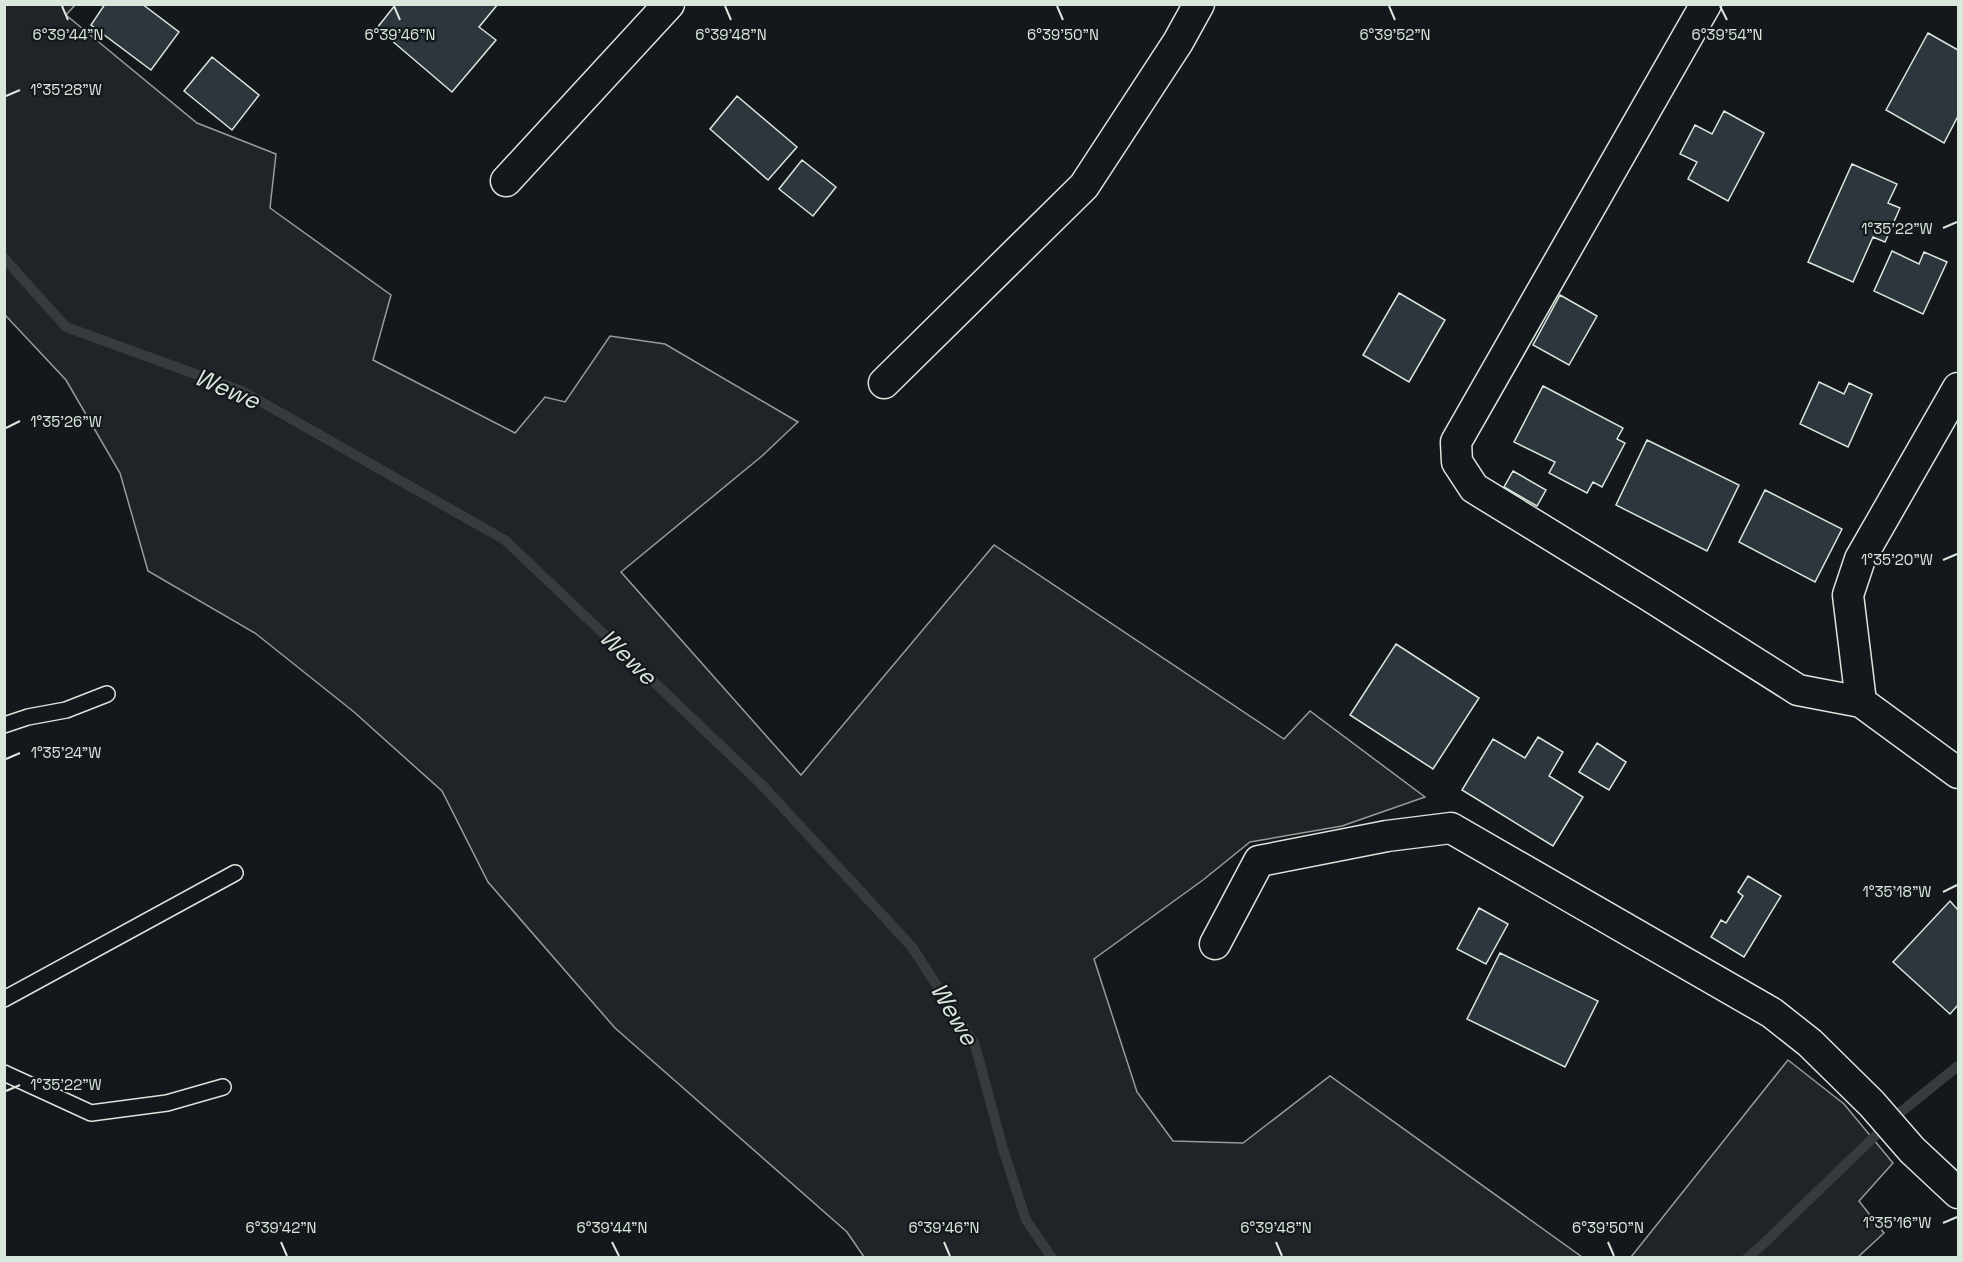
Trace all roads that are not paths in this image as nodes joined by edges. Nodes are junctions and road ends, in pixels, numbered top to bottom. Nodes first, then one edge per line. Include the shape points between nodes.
1 (669, 4) edge
2 (1199, 4) edge
3 (1707, 4) edge
4 (506, 181) dead end
5 (884, 383) dead end
6 (1959, 388) edge
7 (107, 694) dead end
8 (1861, 702) junction
9 (4, 725) edge
10 (1959, 773) edge
11 (235, 873) dead end
12 (1215, 944) dead end
13 (4, 999) edge
14 (4, 1073) edge
15 (223, 1087) dead end
16 (1959, 1193) edge

1 - 4 street
2 - 5 street via 1084,186
3 - 8 street via 1455,442 1457,462 1474,488 1798,690
6 - 8 street via 1860,559 1848,595
7 - 9 lane via 66,710
8 - 10 street
11 - 13 lane
12 - 16 street via 1259,861 1451,828 1772,1013 1810,1043 1912,1150
14 - 15 lane via 91,1113 167,1104

